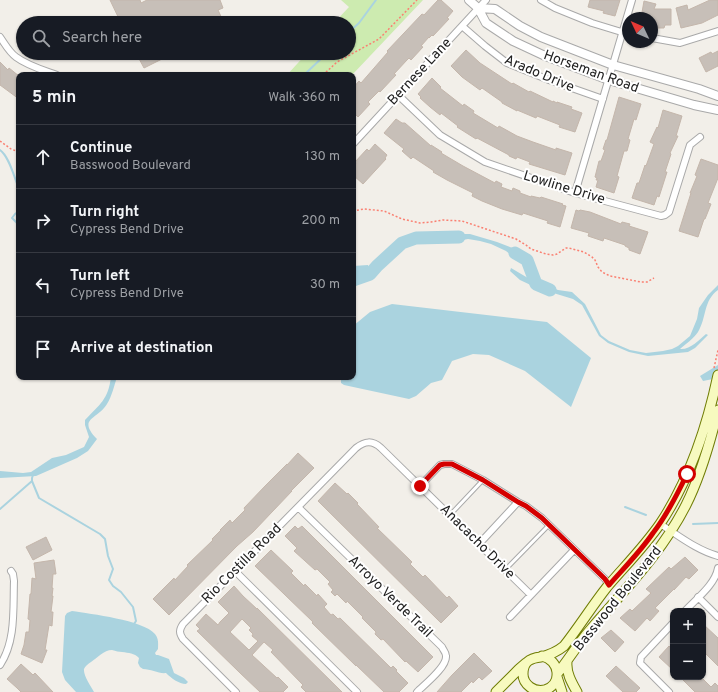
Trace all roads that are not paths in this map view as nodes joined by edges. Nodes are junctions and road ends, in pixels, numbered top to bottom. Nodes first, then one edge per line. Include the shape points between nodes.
1 (469, 0) edge
2 (486, 0) edge
3 (541, 0) edge
4 (632, 0) edge
5 (478, 8) junction
6 (629, 12) edge
7 (462, 26) junction
8 (718, 30) edge
9 (622, 32) edge
10 (0, 37) edge
11 (658, 39) edge
12 (622, 41) edge
13 (16, 57) edge
14 (21, 60) edge
15 (613, 65) junction
16 (48, 72) edge
17 (609, 80) junction
18 (398, 95) junction
19 (718, 96) edge
20 (603, 99) junction
21 (718, 110) edge
22 (700, 137) dead end
23 (356, 141) edge
24 (575, 193) junction
25 (718, 375) edge
26 (718, 410) edge
27 (369, 442) joint
28 (483, 480) junction
29 (420, 486) junction
30 (518, 502) junction
31 (298, 507) junction
32 (450, 515) junction
33 (660, 524) junction
34 (549, 525) junction
35 (671, 531) junction
36 (479, 544) junction
37 (574, 550) junction
38 (718, 556) edge
39 (718, 568) edge
40 (505, 570) junction
41 (11, 571) dead end
42 (235, 572) junction
43 (609, 585) junction
44 (531, 595) junction
45 (698, 597) junction
46 (688, 608) edge
47 (718, 616) edge
48 (510, 617) dead end
49 (670, 626) edge
50 (542, 656) junction
51 (529, 661) junction
52 (567, 662) junction
53 (0, 665) edge
54 (557, 676) junction
55 (536, 691) edge
56 (236, 692) edge
57 (357, 692) edge
58 (417, 692) edge
59 (496, 692) edge
60 (562, 692) edge
61 (577, 692) edge
62 (669, 692) edge

1 - 5 street, Horseman Road
2 - 5 street, Bernese Lane
3 - 9 street via 592,23
4 - 6 street
5 - 7 street, Bernese Lane
5 - 15 street, Horseman Road via 495,9 541,37
5 - 17 street, Horseman Road via 486,22 513,41
7 - 18 street, Bernese Lane
7 - 20 street, Arado Drive via 507,63
8 - 11 street via 680,43
10 - 13 street
12 - 15 street
14 - 16 street
15 - 17 street
15 - 19 street, Horseman Road
17 - 20 street
17 - 21 street, Horseman Road
18 - 23 street, Bernese Lane
18 - 24 street, Lowline Drive via 440,134 485,162
20 - 24 street
22 - 24 street, Lowline Drive via 690,145 669,212 665,215
25 - 33 main road, Basswood Boulevard via 703,432 691,464
26 - 35 main road, Basswood Boulevard via 702,468
27 - 29 street, Anacacho Drive via 381,448
27 - 31 street, Rio Costilla Road via 364,442 356,448
28 - 29 street via 452,464 444,464
28 - 30 street
28 - 32 lane
29 - 32 street, Anacacho Drive
30 - 34 street
30 - 36 street
31 - 42 street, Rio Costilla Road
31 - 58 street, Arroyo Verde Trail via 442,647 446,655 443,666
32 - 36 street, Anacacho Drive
33 - 35 street
33 - 43 main road, Basswood Boulevard
34 - 37 street
34 - 40 lane
35 - 38 street via 694,546
35 - 52 main road, Basswood Boulevard via 655,555 588,632
36 - 40 street, Anacacho Drive
37 - 43 street
37 - 44 street
39 - 45 street via 717,574
40 - 44 street, Anacacho Drive
41 - 53 street via 14,581 11,633 7,651
42 - 56 street, Rio Costilla Road via 183,624 179,632 180,636
42 - 57 street
43 - 50 main road, Basswood Boulevard via 564,646
44 - 48 street
45 - 46 street
45 - 47 street
49 - 62 street via 641,657 640,663
50 - 51 main road
50 - 54 main road via 554,663
51 - 55 main road via 523,676 528,685
51 - 59 main road
52 - 54 main road, Basswood Boulevard
52 - 61 main road via 567,670
54 - 55 main road via 549,688
54 - 60 main road

